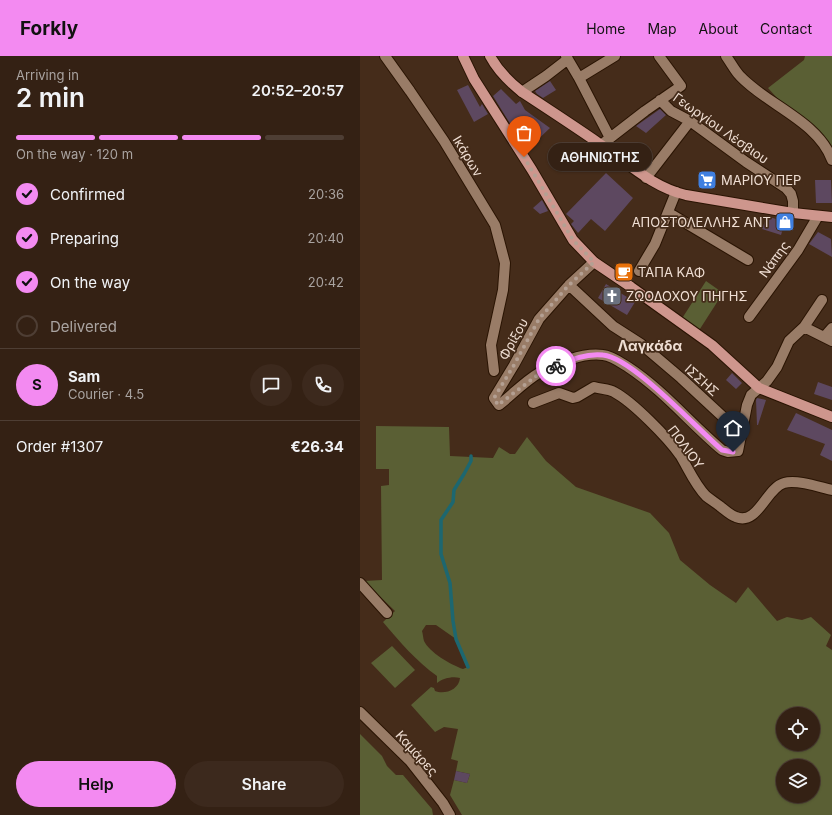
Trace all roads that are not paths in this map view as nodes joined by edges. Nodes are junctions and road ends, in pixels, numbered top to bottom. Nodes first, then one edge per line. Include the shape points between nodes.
1 (385, 56) edge
2 (463, 56) edge
3 (490, 56) edge
4 (615, 56) edge
5 (659, 56) edge
6 (726, 56) edge
7 (567, 57) edge
8 (579, 78) junction
9 (522, 92) junction
10 (660, 100) junction
11 (690, 121) junction
12 (610, 138) junction
13 (601, 145) junction
14 (832, 160) edge
15 (646, 178) junction
16 (676, 192) junction
17 (669, 213) junction
18 (793, 213) junction
19 (818, 216) junction
20 (832, 217) edge
21 (748, 260) dead end
22 (594, 262) junction
23 (640, 271) dead end
24 (569, 285) junction
25 (822, 300) dead end
26 (749, 317) dead end
27 (804, 326) junction
28 (830, 335) edge
29 (494, 371) dead end
30 (759, 388) junction
31 (533, 403) dead end
32 (832, 417) edge
33 (740, 437) junction
34 (832, 490) edge
35 (360, 583) edge
36 (387, 613) dead end
37 (360, 712) edge
38 (450, 815) edge

1 - 29 street, Ικάρων via 444,141 495,225 505,263 491,345
2 - 22 main road via 474,79 573,240
3 - 9 main road via 498,70
4 - 8 street
5 - 10 street via 681,86
6 - 14 street via 740,76 808,128 827,149
7 - 8 street
7 - 9 street via 546,76
8 - 12 street
9 - 13 main road
10 - 11 street, Γεωργίου Λέσβιου via 671,111
10 - 12 street
11 - 15 street
11 - 18 street, Γεωργίου Λέσβιου via 786,188 793,201
12 - 13 street
13 - 15 main road
15 - 16 main road
16 - 17 street
16 - 18 main road
17 - 21 street
17 - 23 street
18 - 19 main road
19 - 20 main road
19 - 26 street, Νάπης via 798,250
22 - 24 street, Φρίξου
22 - 30 main road via 712,345
24 - 33 street, ΙΣΣΗΣ via 613,326 641,344 681,378 722,416
24 - 33 street, Φρίξου via 539,319 494,398 498,405 539,374 571,360 590,355 603,355 635,372 722,450 738,451
25 - 27 street
27 - 28 street
27 - 30 street via 789,342 777,367
30 - 32 main road
30 - 33 street via 751,395 747,405
31 - 34 street, ΠΟΛΙΟΥ via 559,393 577,397 594,387 614,392 631,404 667,440 705,495 736,518 744,518 757,512 771,492 785,482
35 - 36 street
37 - 38 street, Καμάρες via 410,761

